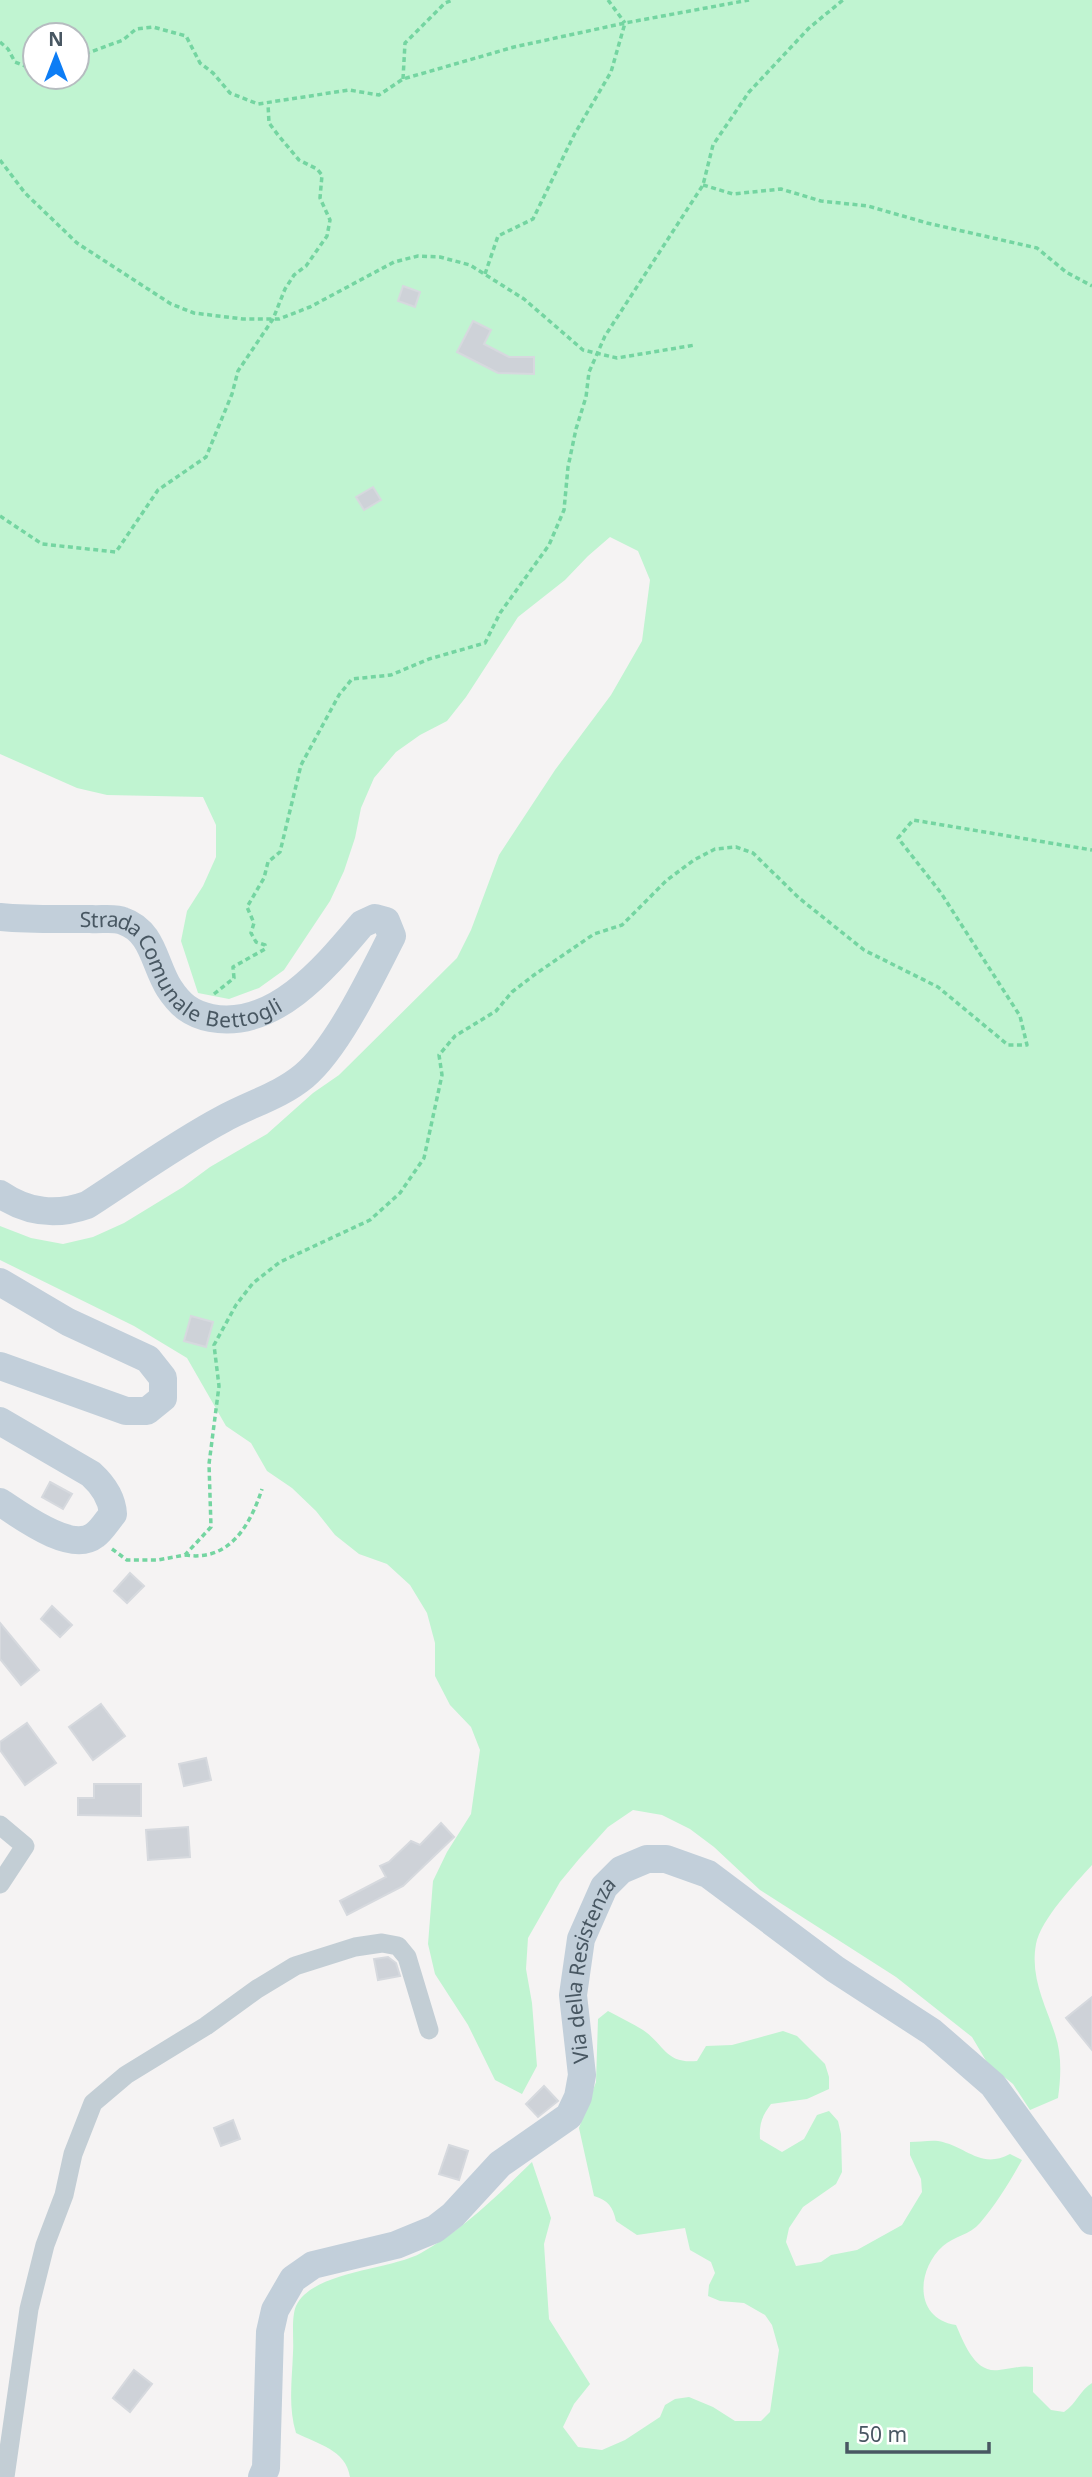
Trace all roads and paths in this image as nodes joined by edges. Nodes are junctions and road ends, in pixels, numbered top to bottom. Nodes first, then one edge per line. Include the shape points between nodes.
1 (453, 0) edge
2 (608, 0) edge
3 (749, 0) edge
4 (843, 0) edge
5 (625, 23) junction
6 (0, 42) edge
7 (91, 52) edge
8 (21, 65) edge
9 (403, 79) junction
10 (268, 104) junction
11 (0, 160) edge
12 (703, 185) junction
13 (485, 274) junction
14 (1092, 286) edge
15 (273, 319) junction
16 (695, 345) dead end
17 (596, 354) junction
18 (0, 516) edge
19 (1092, 850) edge
20 (0, 917) edge
21 (208, 991) dead end
22 (0, 1194) edge
23 (0, 1282) edge
24 (0, 1366) edge
25 (0, 1421) edge
26 (262, 1489) dead end
27 (0, 1502) edge
28 (94, 1537) junction
29 (185, 1555) junction
30 (0, 1825) edge
31 (0, 1884) edge
32 (429, 2030) dead end
33 (1092, 2221) edge
34 (5, 2477) edge
35 (262, 2477) edge

1 - 9 path via 405,43
2 - 5 path
3 - 5 path
4 - 12 path via 809,28 749,92 713,145
5 - 9 path via 514,47
5 - 13 path via 611,72 573,135 533,219 498,236
6 - 8 path
7 - 10 path via 123,40 136,29 153,27 186,36 200,63 230,93
9 - 10 path via 379,95 349,90
10 - 15 path via 269,123 278,135 299,160 322,175 320,198 330,220 327,236 294,275
11 - 15 path via 25,193 77,243 171,304 194,313
12 - 14 path via 733,194 781,189 1037,248
12 - 17 path
13 - 15 path via 470,265 418,256 394,262 310,307
13 - 17 path via 524,299 583,350
15 - 18 path via 238,371 206,457 158,490 116,552 42,544
16 - 17 path via 617,358
17 - 21 path via 576,429 564,510 550,545 500,613 485,643 391,675 352,679 339,695 301,765 281,852 268,862 247,907 254,923 250,933 265,949 233,967 234,978 221,989 214,994
19 - 29 path via 913,820 898,838 941,893 1020,1016 1027,1045 1008,1045 938,987 864,950 752,853 736,847 715,849 694,860 622,925 594,933 512,992 496,1011 455,1036 439,1055 442,1075 425,1158 400,1193 370,1220 280,1262 253,1283 214,1345 219,1386 209,1464 211,1527
20 - 22 street, Strada Comunale Bettogli via 122,920 144,934 168,987 183,1007 221,1020 251,1017 271,1008 299,989 368,921 386,921 392,936 330,1047 296,1082 222,1119 87,1205 69,1211 36,1211
23 - 24 street via 68,1322 148,1359 163,1378 163,1398 147,1411 125,1411
25 - 28 street via 102,1484 113,1514
26 - 29 path via 254,1514 228,1546 201,1558
27 - 28 street via 60,1537 78,1541
28 - 29 path via 127,1560
30 - 31 street via 25,1846
32 - 34 street via 407,1957 398,1946 355,1947 295,1966 125,2075 93,2103 73,2154 65,2195 45,2245 29,2309
33 - 35 street, Via della Resistenza via 993,2085 932,2032 835,1969 708,1874 666,1859 647,1860 621,1870 604,1888 581,1939 573,1995 582,2075 569,2116 500,2164 453,2216 435,2229 396,2245 313,2265 293,2279 275,2310 270,2332

